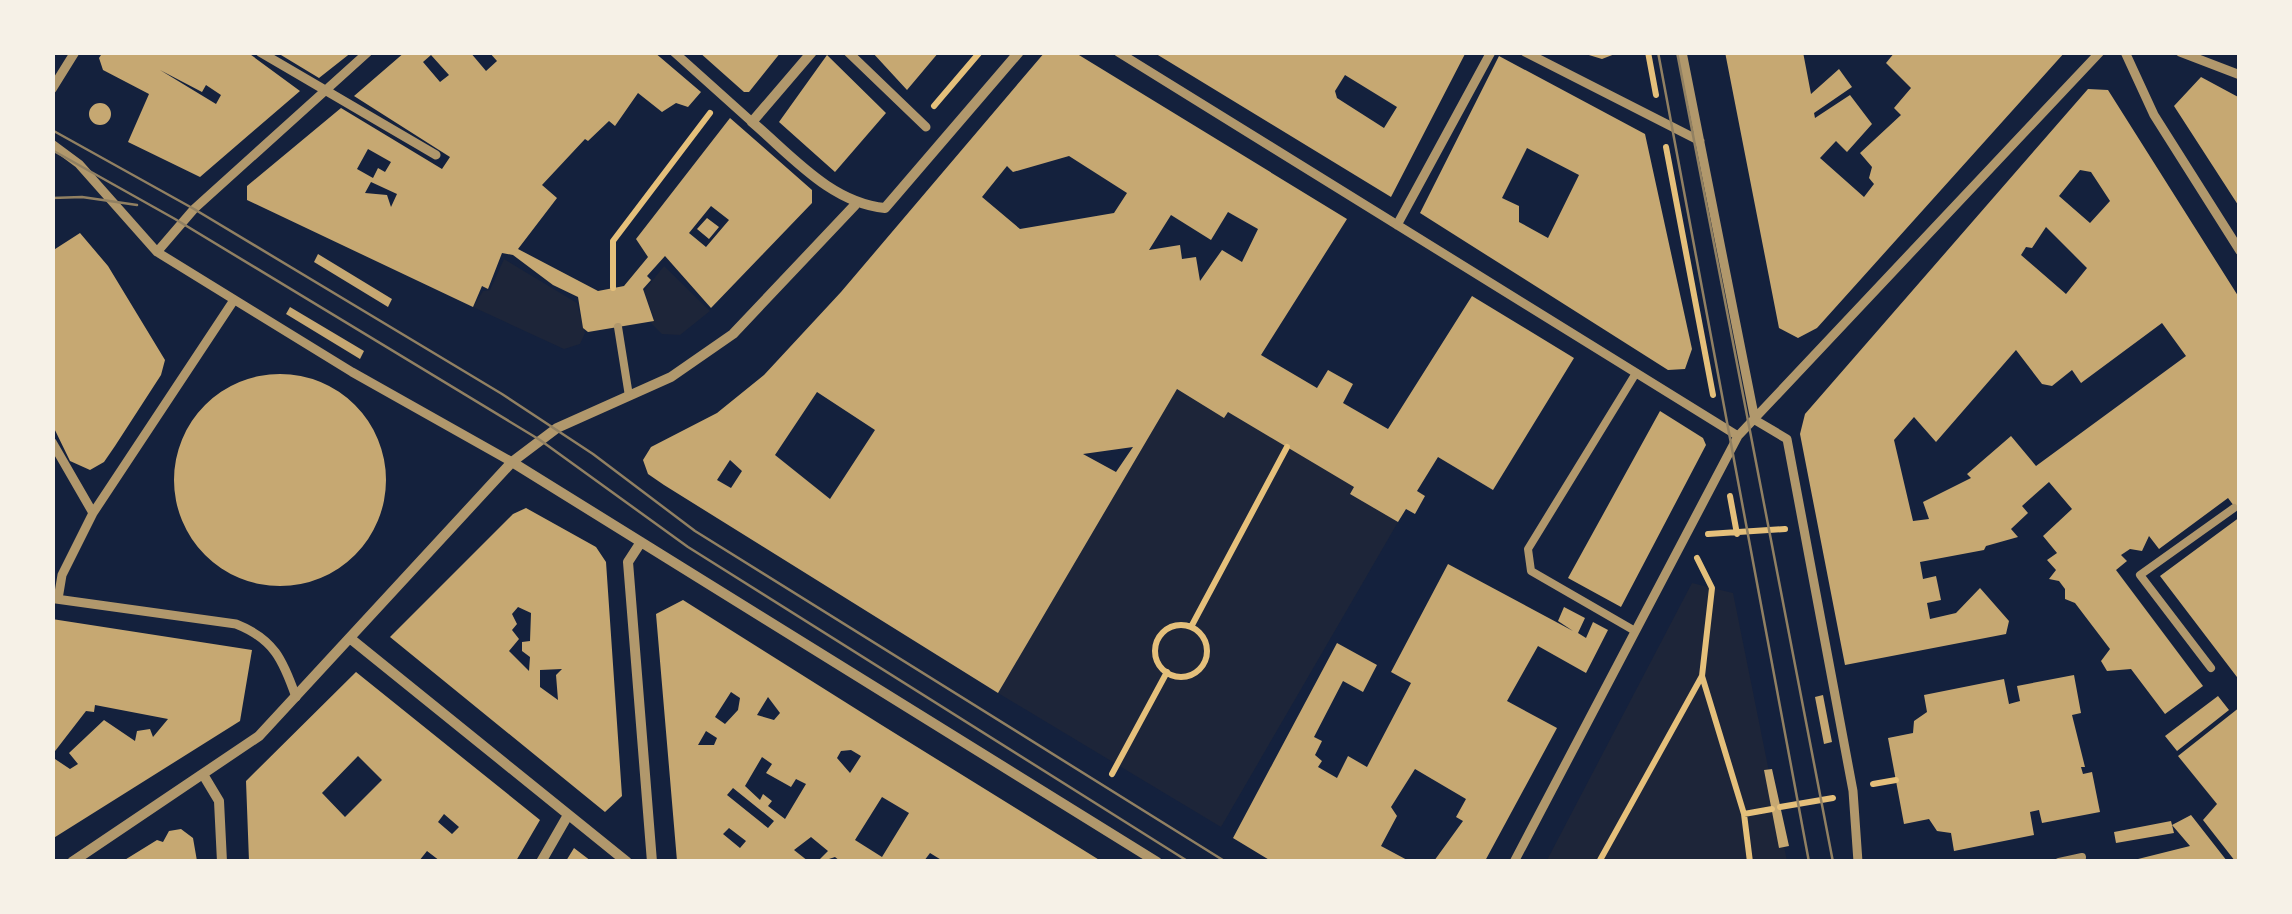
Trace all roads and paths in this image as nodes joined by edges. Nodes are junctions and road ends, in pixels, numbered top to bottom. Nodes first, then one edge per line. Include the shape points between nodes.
1 (75, 52) edge
2 (260, 52) edge
3 (368, 52) edge
4 (674, 52) edge
5 (812, 52) edge
6 (848, 52) edge
7 (1019, 52) edge
8 (1118, 52) edge
9 (1491, 52) edge
10 (1525, 52) edge
11 (1648, 52) edge
12 (1682, 52) edge
13 (2100, 52) edge
14 (2126, 52) edge
15 (2180, 52) edge
16 (2224, 53) edge
17 (2219, 64) junction
18 (2240, 76) edge
19 (52, 89) edge
20 (323, 90) junction
21 (723, 96) junction
22 (752, 122) junction
23 (1662, 122) junction
24 (926, 127) dead end
25 (1700, 142) junction
26 (52, 144) edge
27 (436, 155) dead end
28 (855, 205) junction
29 (1397, 225) junction
30 (2240, 251) edge
31 (157, 252) junction
32 (613, 288) dead end
33 (234, 300) junction
34 (618, 327) dead end
35 (1636, 373) junction
36 (629, 396) junction
37 (1755, 420) junction
38 (1718, 423) junction
39 (1738, 436) junction
40 (52, 442) edge
41 (1287, 447) dead end
42 (512, 462) junction
43 (2234, 508) dead end
44 (93, 513) junction
45 (1804, 531) junction
46 (1686, 534) junction
47 (641, 542) junction
48 (55, 599) edge
49 (1191, 627) junction
50 (1635, 632) junction
51 (351, 639) junction
52 (2211, 668) dead end
53 (1167, 672) junction
54 (1702, 676) junction
55 (296, 697) junction
56 (1112, 774) dead end
57 (204, 776) junction
58 (1854, 791) junction
59 (568, 814) junction
60 (1744, 814) junction
61 (2082, 857) dead end
62 (72, 862) edge
63 (222, 862) edge
64 (541, 862) edge
65 (627, 862) edge
66 (652, 862) edge
67 (1157, 862) edge
68 (1514, 862) edge
69 (1599, 862) edge
70 (1750, 862) edge
71 (1858, 862) edge
72 (2060, 862) edge

1 - 19 street
2 - 20 street
3 - 20 street
4 - 21 street
5 - 22 street
6 - 24 street
7 - 28 street via 884,208
8 - 29 street
9 - 29 street
10 - 23 street
11 - 23 path
12 - 25 street
13 - 37 street
14 - 30 street via 2154,115
15 - 17 street
16 - 17 street
17 - 18 street
20 - 27 street
20 - 31 street via 194,208
21 - 22 street
21 - 32 path via 613,241
22 - 28 street
23 - 25 street
23 - 38 path
25 - 37 street
26 - 31 street via 79,164
28 - 36 street via 733,334 671,377
29 - 35 street
31 - 33 street
33 - 42 street
33 - 44 street
34 - 36 lane
35 - 38 street
35 - 50 lane via 1527,560 1531,571
36 - 42 street via 557,428
37 - 39 street
37 - 45 street via 1788,439
38 - 39 street
39 - 46 street
40 - 44 street
41 - 49 path
42 - 47 street
42 - 51 street
43 - 52 lane via 2140,575
44 - 48 street
45 - 46 path
45 - 58 street
46 - 50 street
46 - 54 path via 1712,588
47 - 66 street via 628,562
47 - 67 street
48 - 55 street via 236,624 264,634 279,652
49 - 53 path via 1167,628 1156,641 1155,658
49 - 53 path via 1206,647 1203,664 1190,675
50 - 68 street
51 - 55 street
51 - 59 street
53 - 56 path
54 - 60 path
54 - 69 path
55 - 57 street
57 - 62 street
57 - 63 street via 219,802
58 - 60 path
58 - 71 street
59 - 64 street
59 - 65 street
60 - 70 path
61 - 72 lane

